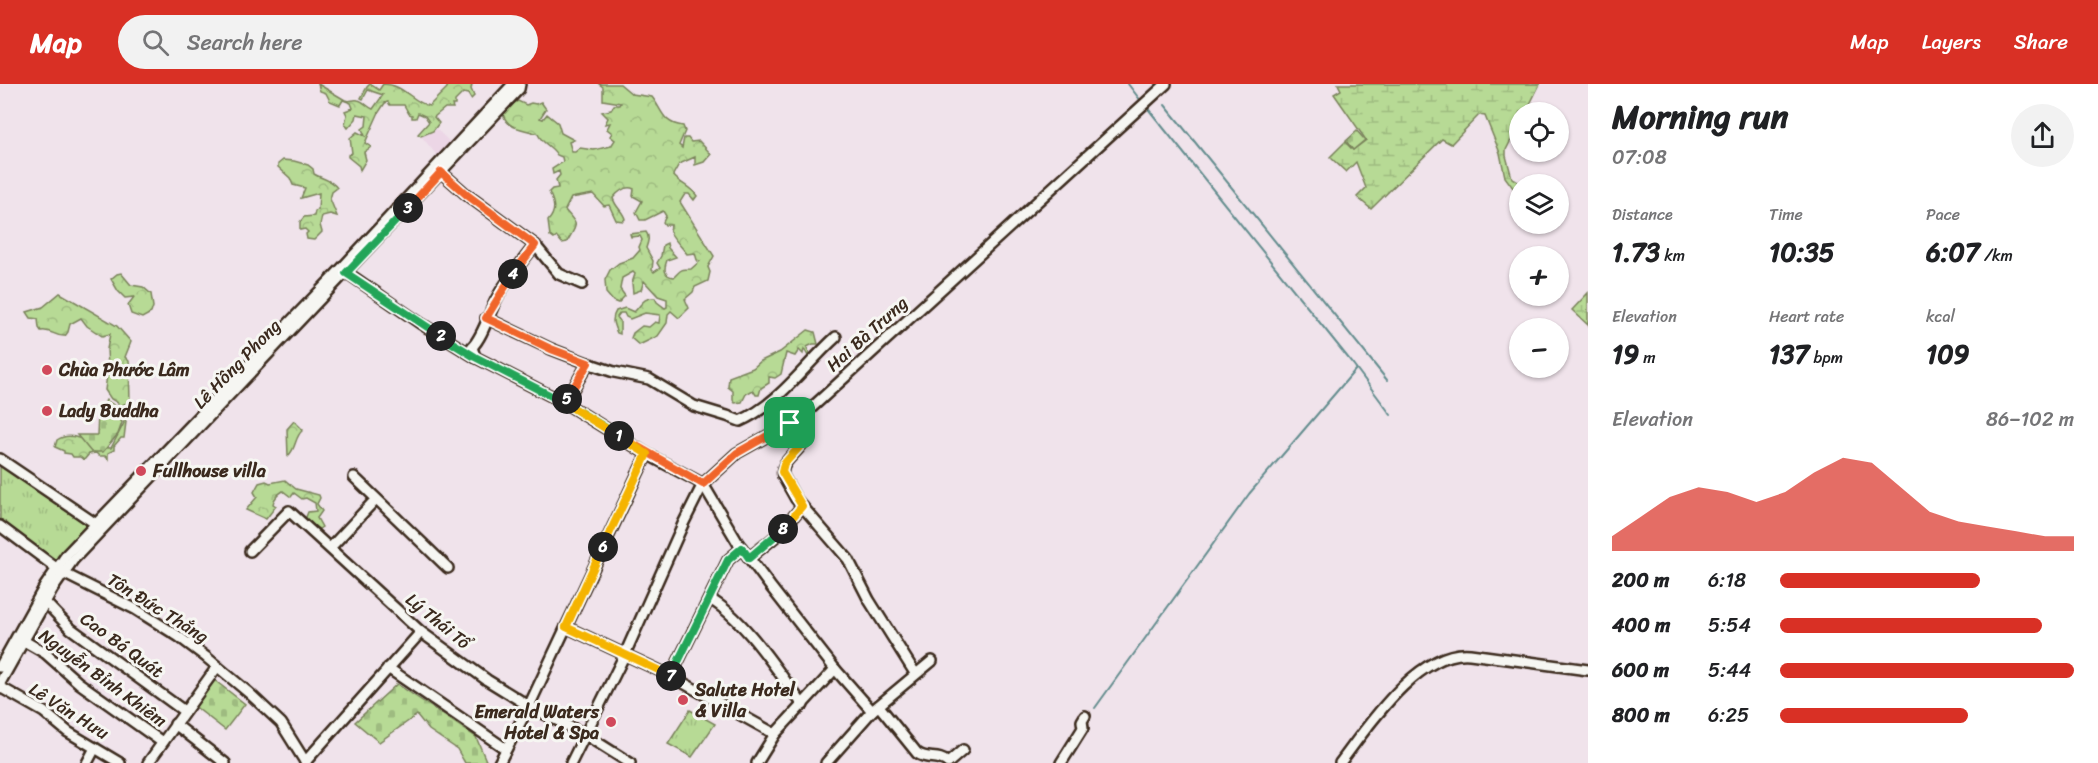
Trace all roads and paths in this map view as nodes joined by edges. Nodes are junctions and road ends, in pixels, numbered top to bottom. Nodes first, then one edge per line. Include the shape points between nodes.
1 (513, 84) edge
2 (520, 84) edge
3 (1166, 84) edge
4 (441, 172) junction
5 (535, 245) junction
6 (344, 271) junction
7 (582, 284) dead end
8 (486, 318) junction
9 (836, 337) dead end
10 (475, 357) junction
11 (588, 363) junction
12 (565, 403) junction
13 (790, 423) junction
14 (182, 440) junction
15 (647, 454) junction
16 (0, 459) edge
17 (354, 477) dead end
18 (703, 484) junction
19 (376, 499) junction
20 (802, 506) junction
21 (96, 524) junction
22 (0, 526) edge
23 (330, 548) junction
24 (742, 548) junction
25 (250, 551) dead end
26 (749, 558) junction
27 (448, 568) dead end
28 (60, 570) junction
29 (710, 599) junction
30 (45, 602) junction
31 (566, 627) junction
32 (421, 632) junction
33 (24, 641) junction
34 (625, 654) junction
35 (932, 661) dead end
36 (0, 667) edge
37 (217, 667) junction
38 (388, 668) junction
39 (835, 669) junction
40 (1588, 670) edge
41 (915, 673) junction
42 (671, 676) junction
43 (0, 685) edge
44 (803, 705) junction
45 (529, 706) junction
46 (875, 709) junction
47 (184, 711) junction
48 (1085, 716) dead end
49 (175, 724) junction
50 (584, 734) junction
51 (775, 734) junction
52 (162, 742) junction
53 (95, 748) junction
54 (506, 749) junction
55 (963, 750) dead end
56 (87, 763) edge
57 (120, 763) edge
58 (148, 763) edge
59 (225, 763) edge
60 (306, 763) edge
61 (499, 763) edge
62 (571, 763) edge
63 (630, 763) edge
64 (757, 763) edge
65 (826, 763) edge
66 (948, 763) edge
67 (1061, 763) edge
68 (1340, 763) edge

1 - 6 street, Lê Hồng Phong
2 - 4 street, Lê Hồng Phong
3 - 13 street, Hai Bà Trưng via 808,411
4 - 5 street
4 - 6 street, Lê Hồng Phong
5 - 7 street via 560,274
5 - 8 street
6 - 10 street
6 - 14 street, Lê Hồng Phong
8 - 10 street via 472,347
8 - 11 street
9 - 11 street via 779,394 740,421 694,406 649,379
10 - 12 street
11 - 12 street
12 - 15 street
13 - 18 street, Hai Bà Trưng via 737,453
13 - 20 street via 802,444 784,464 782,472
14 - 21 street, Lê Hồng Phong
14 - 28 street, Lê Hồng Phong
15 - 18 street
15 - 31 street
16 - 21 street
17 - 19 street
18 - 24 street
18 - 34 street, Hai Bà Trưng
19 - 23 street
19 - 27 street
20 - 26 street via 780,532
20 - 41 street via 848,559
21 - 28 street, Lê Hồng Phong
22 - 28 street, Tôn Đức Thắng
23 - 25 street, Lý Thái Tổ via 289,511
23 - 32 street, Lý Thái Tổ
24 - 26 street
24 - 29 street via 728,560
26 - 39 street
28 - 30 street, Lê Hồng Phong
28 - 36 street, Lê Hồng Phong
28 - 37 street, Tôn Đức Thắng via 135,609
29 - 42 street
29 - 44 street via 743,627
30 - 33 street, Lê Hồng Phong
30 - 47 street, Cao Bá Quát via 70,628
31 - 34 street
31 - 45 street
32 - 38 street
32 - 45 street, Lý Thái Tổ
33 - 43 street, Lê Hồng Phong
33 - 52 street, Nguyễn Bỉnh Khiêm
34 - 42 street
34 - 50 street, Hai Bà Trưng
35 - 41 street
37 - 47 street
37 - 60 street, Tôn Đức Thắng via 281,723
38 - 54 street
38 - 60 street
39 - 44 street
39 - 46 street
40 - 68 street via 1466,653 1449,656 1432,663 1399,688
41 - 46 street
42 - 51 street
43 - 53 street, Lê Văn Hưu
44 - 51 street
45 - 50 street, Lý Thái Tổ
45 - 54 street
46 - 65 street
46 - 66 street via 922,757 939,757
47 - 49 street
48 - 67 street via 1083,728
49 - 52 street
49 - 59 street
50 - 62 street, Hai Bà Trưng
50 - 63 street, Lý Thái Tổ
51 - 64 street
52 - 58 street
53 - 56 street
53 - 57 street, Lê Văn Hưu
54 - 61 street
55 - 66 street

